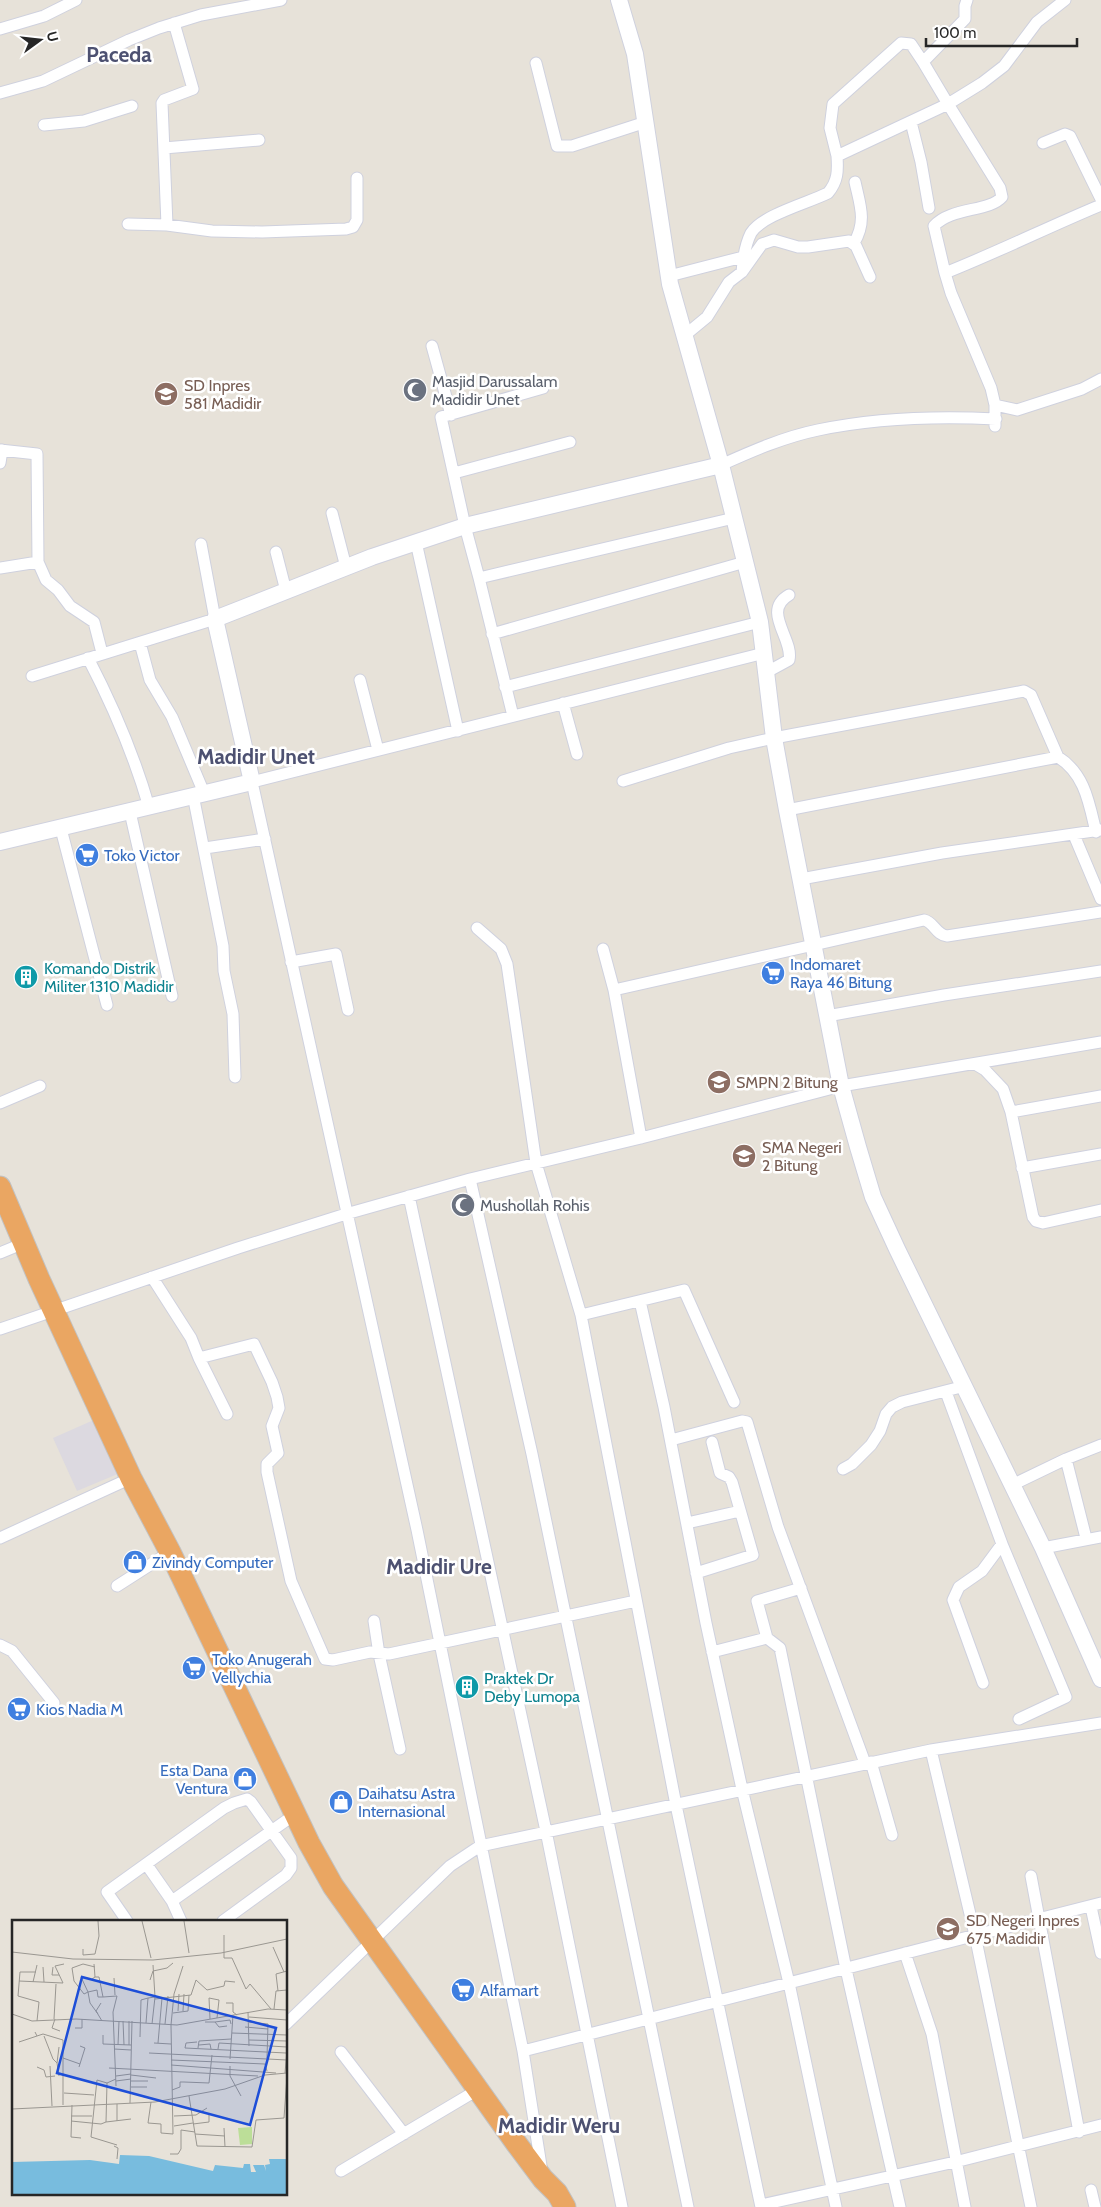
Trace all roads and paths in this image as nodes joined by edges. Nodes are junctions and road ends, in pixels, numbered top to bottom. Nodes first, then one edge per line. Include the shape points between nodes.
1 (76, 0) edge
2 (281, 0) edge
3 (619, 0) edge
4 (966, 0) edge
5 (1065, 0) edge
6 (174, 23) junction
7 (0, 29) edge
8 (923, 62) junction
9 (536, 63) dead end
10 (0, 93) edge
11 (948, 104) junction
12 (132, 106) dead end
13 (646, 122) junction
14 (911, 122) junction
15 (44, 125) dead end
16 (259, 140) dead end
17 (1043, 143) dead end
18 (164, 148) junction
19 (837, 156) junction
20 (357, 178) dead end
21 (854, 182) dead end
22 (1101, 199) edge
23 (1101, 205) edge
24 (928, 208) dead end
25 (128, 224) dead end
26 (167, 225) junction
27 (854, 243) junction
28 (743, 257) junction
29 (742, 272) junction
30 (945, 273) junction
31 (669, 276) junction
32 (870, 277) dead end
33 (684, 336) junction
34 (432, 346) dead end
35 (1101, 379) edge
36 (543, 388) dead end
37 (995, 405) junction
38 (451, 415) junction
39 (570, 442) dead end
40 (1, 450) edge
41 (0, 463) edge
42 (721, 465) junction
43 (454, 473) junction
44 (332, 513) dead end
45 (734, 518) junction
46 (465, 526) junction
47 (416, 542) junction
48 (201, 544) dead end
49 (276, 552) dead end
50 (38, 562) junction
51 (745, 562) junction
52 (346, 567) junction
53 (0, 568) edge
54 (480, 578) junction
55 (286, 590) junction
56 (789, 595) dead end
57 (215, 619) junction
58 (760, 622) junction
59 (492, 634) junction
60 (140, 643) junction
61 (102, 653) junction
62 (764, 653) junction
63 (88, 658) junction
64 (767, 672) junction
65 (32, 676) dead end
66 (360, 680) dead end
67 (505, 687) junction
68 (563, 703) junction
69 (513, 716) junction
70 (458, 731) junction
71 (774, 738) junction
72 (378, 750) junction
73 (577, 754) dead end
74 (1058, 757) junction
75 (623, 781) dead end
76 (252, 782) junction
77 (198, 794) junction
78 (148, 807) junction
79 (787, 810) junction
80 (130, 812) junction
81 (61, 829) junction
82 (1098, 831) edge
83 (1074, 836) junction
84 (264, 839) junction
85 (0, 842) edge
86 (205, 848) junction
87 (801, 878) junction
88 (1101, 899) edge
89 (1101, 912) edge
90 (477, 928) dead end
91 (812, 945) junction
92 (603, 949) dead end
93 (291, 962) junction
94 (1101, 971) edge
95 (614, 990) junction
96 (172, 996) dead end
97 (107, 1005) dead end
98 (348, 1010) dead end
99 (827, 1016) junction
100 (1101, 1042) edge
101 (975, 1064) junction
102 (235, 1078) dead end
103 (40, 1086) dead end
104 (841, 1086) junction
105 (1101, 1096) edge
106 (0, 1103) edge
107 (1011, 1112) junction
108 (641, 1138) junction
109 (1101, 1154) edge
110 (536, 1163) junction
111 (1022, 1168) junction
112 (470, 1179) junction
113 (0, 1187) edge
114 (409, 1196) junction
115 (1101, 1210) edge
116 (346, 1214) junction
117 (24, 1243) junction
118 (0, 1253) edge
119 (152, 1277) junction
120 (640, 1301) junction
121 (54, 1311) junction
122 (582, 1316) junction
123 (0, 1329) edge
124 (199, 1358) junction
125 (965, 1386) junction
126 (946, 1392) junction
127 (734, 1402) dead end
128 (227, 1414) dead end
129 (671, 1440) junction
130 (712, 1442) dead end
131 (1101, 1445) edge
132 (1066, 1459) junction
133 (843, 1469) dead end
134 (131, 1478) junction
135 (1012, 1485) junction
136 (740, 1511) junction
137 (687, 1523) junction
138 (1101, 1537) edge
139 (0, 1538) edge
140 (1086, 1538) junction
141 (1002, 1544) junction
142 (1043, 1548) junction
143 (170, 1552) junction
144 (696, 1573) junction
145 (117, 1586) dead end
146 (801, 1588) junction
147 (636, 1601) junction
148 (565, 1617) junction
149 (374, 1621) dead end
150 (502, 1631) junction
151 (767, 1638) junction
152 (440, 1644) junction
153 (0, 1645) edge
154 (712, 1652) junction
155 (379, 1654) junction
156 (1101, 1679) edge
157 (983, 1683) dead end
158 (54, 1703) dead end
159 (1019, 1719) dead end
160 (1101, 1723) edge
161 (400, 1749) dead end
162 (931, 1750) junction
163 (868, 1763) junction
164 (806, 1776) junction
165 (742, 1789) junction
166 (676, 1805) junction
167 (294, 1815) junction
168 (607, 1818) junction
169 (271, 1830) junction
170 (546, 1831) junction
171 (892, 1835) dead end
172 (480, 1846) junction
173 (148, 1862) junction
174 (1031, 1876) dead end
175 (172, 1901) junction
176 (1096, 1905) edge
177 (126, 1920) edge
178 (181, 1920) edge
179 (224, 1920) edge
180 (1039, 1920) junction
181 (975, 1935) junction
182 (371, 1942) junction
183 (906, 1953) junction
184 (1101, 1953) edge
185 (846, 1969) junction
186 (789, 1983) junction
187 (719, 2000) junction
188 (648, 2019) junction
189 (288, 2022) edge
190 (587, 2036) junction
191 (523, 2051) junction
192 (341, 2052) dead end
193 (479, 2089) junction
194 (1101, 2125) edge
195 (1079, 2132) junction
196 (404, 2134) junction
197 (1017, 2147) junction
198 (955, 2162) junction
199 (341, 2171) dead end
200 (893, 2177) junction
201 (543, 2179) junction
202 (832, 2190) junction
203 (1091, 2190) dead end
204 (761, 2206) edge
205 (551, 2207) edge
206 (565, 2207) edge
207 (622, 2207) edge
208 (688, 2207) edge
209 (836, 2207) edge
210 (900, 2207) edge
211 (965, 2207) edge
212 (1031, 2207) edge
213 (1095, 2207) edge

1 - 7 street via 44,16
2 - 6 street
3 - 13 street via 635,54
4 - 8 street via 965,19
5 - 11 street via 1037,22 1004,66
6 - 10 street via 129,40 43,81
6 - 18 street via 193,88 162,101
8 - 11 street
8 - 19 street via 911,44 901,43 834,104 830,128
9 - 13 street via 557,146 572,146
11 - 14 street
11 - 30 street via 1000,188 1002,197 947,216 934,226
12 - 15 street via 84,121
13 - 31 street
14 - 19 street
14 - 24 street
16 - 18 street
17 - 22 street via 1064,134 1070,136
18 - 26 street
19 - 28 street via 838,172 828,194 762,222 752,232
20 - 26 street via 358,220 353,227 346,229 212,231
21 - 27 street via 862,215 861,231
23 - 30 street
25 - 26 street
27 - 29 street via 849,240 798,247 768,241 762,244
27 - 32 street
28 - 29 street
28 - 31 street
29 - 33 street via 729,282 707,317
30 - 37 street via 985,370
31 - 33 street
33 - 42 street
34 - 38 street
35 - 37 street via 1082,389 1017,410
36 - 38 street
37 - 42 street via 996,422 950,417 816,430 763,446
38 - 43 street via 441,417
39 - 43 street
40 - 41 street
40 - 50 street via 37,454
42 - 45 street
42 - 46 street
43 - 46 street
44 - 52 street
45 - 51 street
45 - 54 street
46 - 47 street
46 - 54 street
47 - 52 street
47 - 70 street
48 - 57 street
49 - 55 street
50 - 53 street
50 - 61 street via 46,580 70,606 94,622
51 - 58 street
51 - 59 street
52 - 55 street
54 - 59 street
55 - 57 street
56 - 64 street via 781,599 778,607 790,660
57 - 60 street
57 - 76 street
58 - 62 street
58 - 67 street
59 - 67 street
60 - 61 street
60 - 77 street via 150,680 172,717
61 - 63 street
62 - 64 street
62 - 68 street
63 - 65 street
63 - 78 street via 138,769
64 - 71 street
66 - 72 street
67 - 69 street
68 - 69 street
68 - 73 street
69 - 70 street
70 - 72 street
71 - 74 street via 1024,692 1031,695
71 - 75 street via 728,748
71 - 79 street
72 - 76 street
74 - 79 street
74 - 82 street via 1067,763 1083,784
76 - 77 street
76 - 84 street
77 - 78 street
77 - 86 street
78 - 80 street
79 - 87 street
80 - 81 street
80 - 96 street
81 - 85 street
81 - 97 street
82 - 83 street
83 - 87 street via 942,853
83 - 88 street
84 - 86 street
84 - 93 street
86 - 102 street via 233,1014
87 - 91 street
89 - 91 street via 947,936 924,920
90 - 110 street via 501,949 507,964
91 - 95 street
91 - 99 street
92 - 95 street
93 - 98 street via 336,954
93 - 116 street
94 - 99 street
95 - 108 street
99 - 104 street
100 - 101 street
101 - 104 street
101 - 107 street via 999,1083
103 - 106 street
104 - 108 street
104 - 125 street via 873,1197
105 - 107 street
107 - 111 street
108 - 110 street
109 - 111 street
110 - 112 street
110 - 122 street
111 - 115 street via 1036,1221 1043,1223
112 - 114 street
112 - 148 street
113 - 117 highway
114 - 116 street
114 - 150 street
116 - 119 street
116 - 152 street
117 - 118 street
117 - 121 highway
119 - 121 street
119 - 124 street via 192,1338
120 - 122 street
120 - 127 street via 684,1290
120 - 129 street
121 - 123 street
121 - 134 highway
122 - 147 street
124 - 128 street
124 - 155 street via 254,1344 272,1382 279,1408 272,1426 278,1453 266,1467 290,1581 326,1659 370,1652
125 - 126 street
125 - 135 street
126 - 133 street via 892,1407 871,1445
126 - 141 street
129 - 137 street
129 - 146 street via 746,1422 778,1527
130 - 136 street via 717,1466 720,1473 732,1482
131 - 132 street
132 - 135 street
132 - 140 street
134 - 139 street
134 - 143 highway
135 - 142 street
136 - 137 street
136 - 144 street via 753,1555
137 - 144 street
138 - 140 street
140 - 142 street
141 - 157 street via 982,1571 959,1587 953,1600
141 - 159 street via 1066,1697
142 - 156 street
143 - 145 street
143 - 167 highway
144 - 154 street
146 - 151 street via 758,1601
146 - 163 street
147 - 148 street
147 - 166 street
148 - 150 street
148 - 168 street
149 - 155 street
150 - 152 street
150 - 170 street
151 - 154 street
151 - 164 street via 780,1648
152 - 155 street
152 - 172 street
153 - 158 street via 12,1651
154 - 165 street
155 - 161 street
160 - 162 street
162 - 163 street
162 - 181 street
163 - 164 street
163 - 171 street
164 - 165 street
164 - 185 street
165 - 166 street
165 - 186 street
166 - 168 street
166 - 187 street
167 - 169 street
167 - 182 highway via 333,1886
168 - 170 street
168 - 188 street
169 - 173 street via 251,1802 242,1800 217,1813
169 - 175 street
169 - 179 street via 291,1858 291,1868
170 - 172 street
170 - 190 street
172 - 182 street via 450,1866
172 - 191 street
173 - 175 street
173 - 177 street via 107,1892
174 - 180 street
175 - 178 street
176 - 180 street
176 - 184 street
180 - 181 street
180 - 195 street
181 - 183 street
181 - 197 street
182 - 189 street
182 - 193 highway
183 - 185 street
183 - 198 street via 932,2034
185 - 186 street
185 - 200 street
186 - 187 street
186 - 202 street
187 - 188 street
187 - 204 street
188 - 190 street
188 - 208 street
190 - 191 street
190 - 207 street
191 - 201 street
192 - 196 street
193 - 196 street
193 - 201 highway
194 - 195 street
195 - 197 street
196 - 199 street
197 - 198 street
197 - 212 street
198 - 200 street
198 - 211 street
200 - 202 street
200 - 210 street
201 - 205 highway
201 - 206 highway
202 - 204 street
202 - 209 street
203 - 213 street

